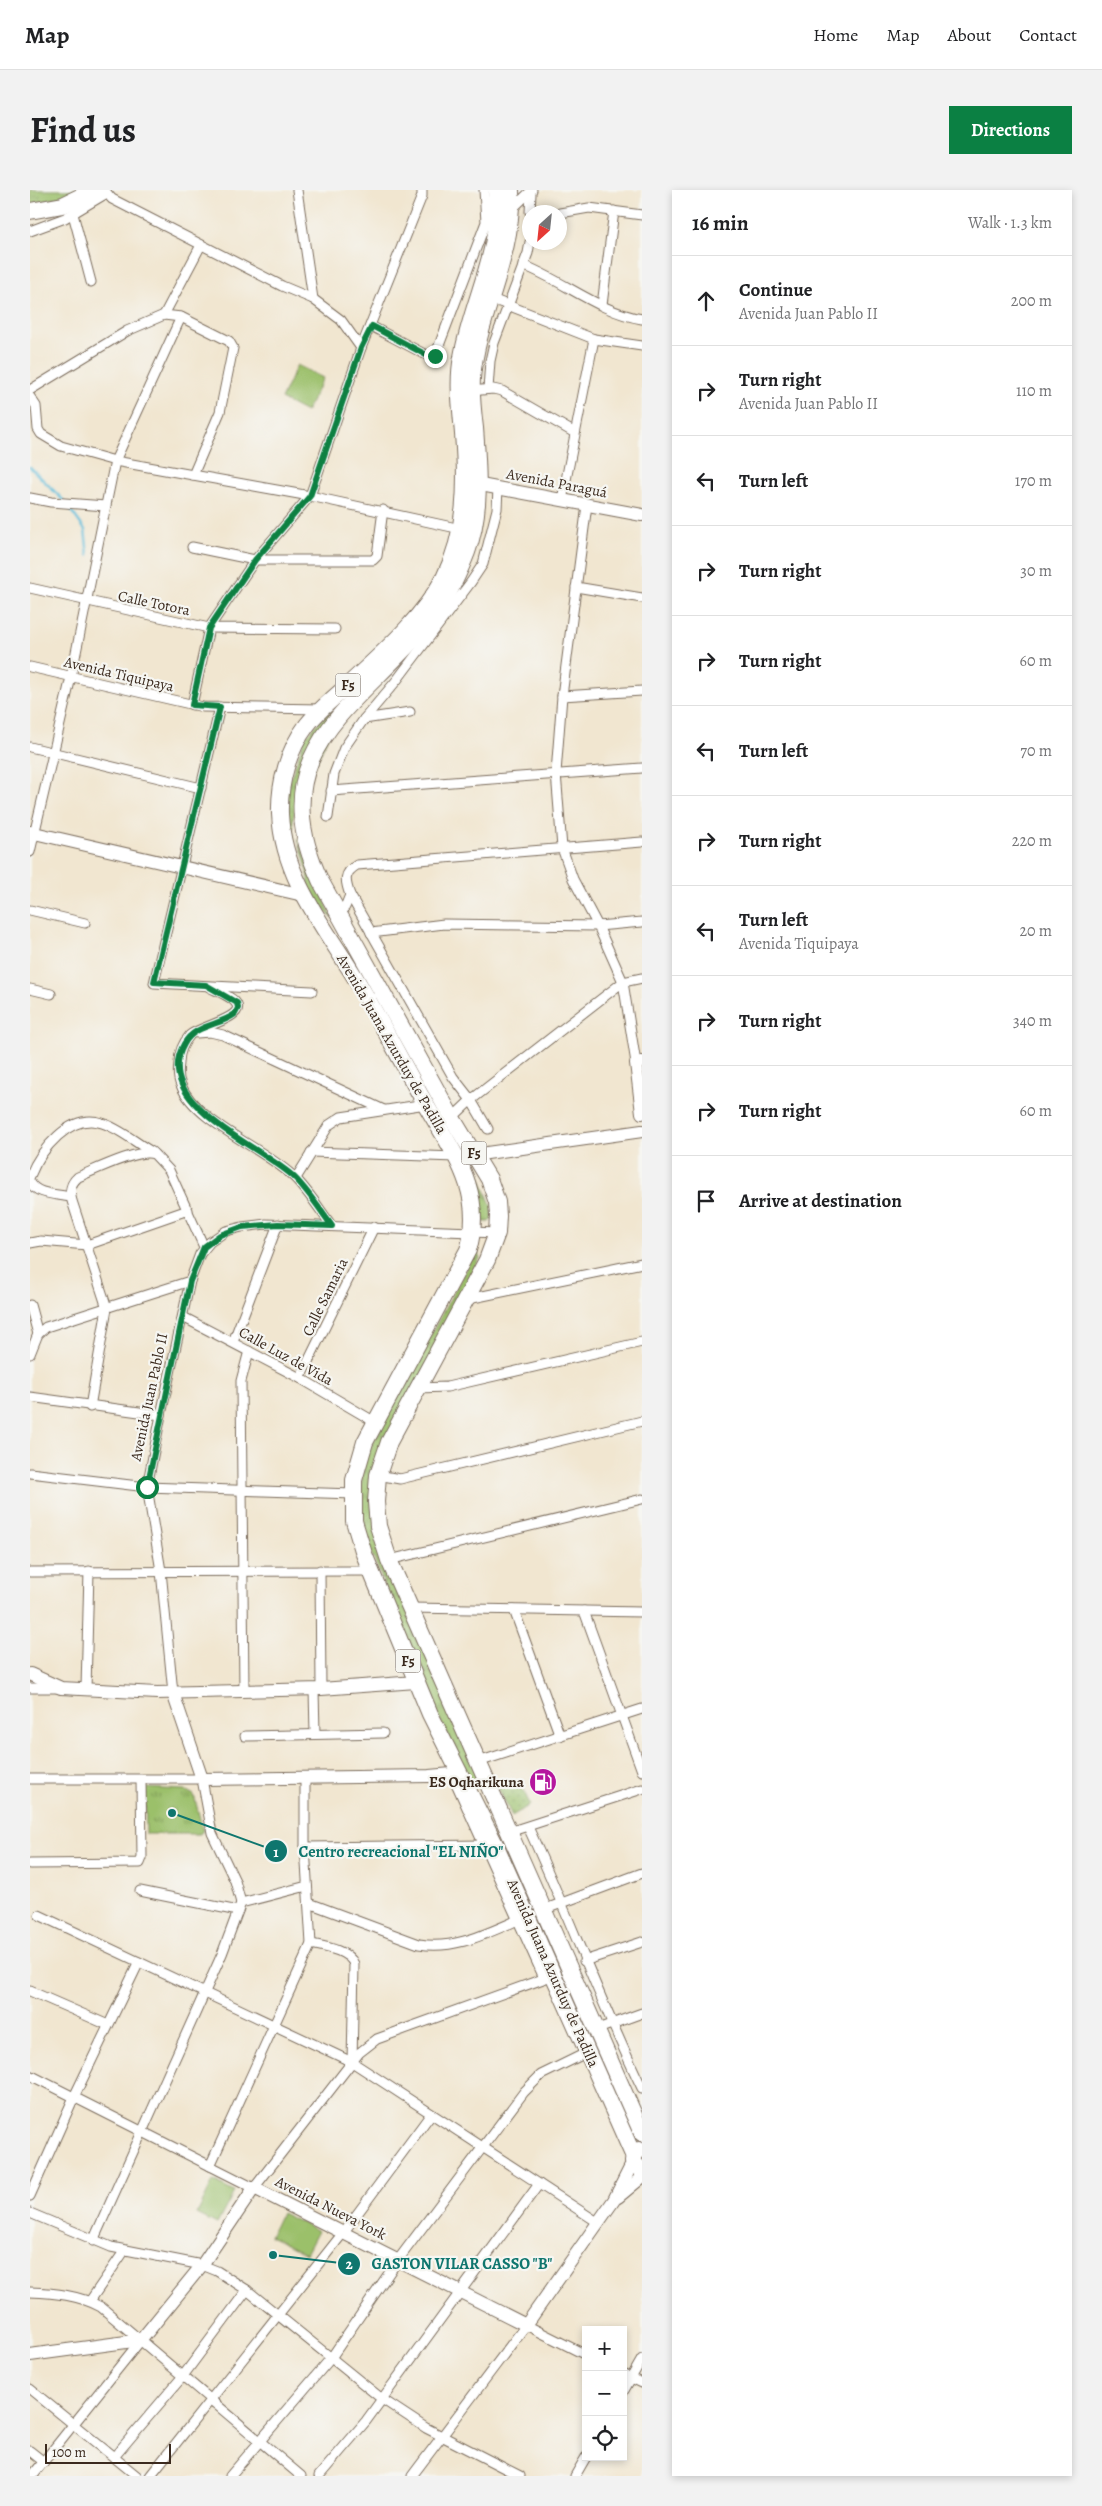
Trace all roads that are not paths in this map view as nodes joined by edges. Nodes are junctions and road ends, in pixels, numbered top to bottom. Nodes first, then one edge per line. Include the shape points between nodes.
1 (297, 190) edge
2 (422, 190) edge
3 (484, 190) edge
4 (496, 190) edge
5 (511, 190) edge
6 (102, 191) edge
7 (531, 192) edge
8 (530, 205) edge
9 (512, 209) junction
10 (30, 211) edge
11 (614, 211) junction
12 (567, 212) edge
13 (73, 214) junction
14 (642, 215) edge
15 (30, 231) edge
16 (201, 245) junction
17 (528, 250) edge
18 (524, 265) junction
19 (92, 282) dead end
20 (486, 296) junction
21 (313, 299) junction
22 (602, 305) junction
23 (509, 306) junction
24 (164, 315) junction
25 (181, 317) junction
26 (642, 319) edge
27 (372, 326) junction
28 (594, 339) junction
29 (642, 346) edge
30 (361, 348) junction
31 (30, 390) edge
32 (473, 391) junction
33 (30, 397) edge
34 (575, 433) junction
35 (115, 461) junction
36 (194, 475) junction
37 (473, 483) junction
38 (498, 488) junction
39 (310, 496) junction
40 (30, 498) edge
41 (562, 500) junction
42 (587, 505) junction
43 (106, 506) junction
44 (383, 510) junction
45 (642, 513) edge
46 (460, 529) junction
47 (192, 547) dead end
48 (255, 560) junction
49 (576, 587) junction
50 (30, 588) edge
51 (642, 598) edge
52 (86, 602) junction
53 (209, 628) junction
54 (335, 629) dead end
55 (30, 667) edge
56 (71, 677) junction
57 (642, 691) edge
58 (562, 696) junction
59 (192, 705) junction
60 (220, 707) junction
61 (322, 709) junction
62 (410, 712) dead end
63 (364, 719) junction
64 (30, 748) edge
65 (53, 753) junction
66 (642, 768) edge
67 (556, 773) junction
68 (201, 788) junction
69 (331, 791) junction
70 (302, 808) junction
71 (328, 817) dead end
72 (32, 832) edge
73 (642, 842) edge
74 (562, 848) junction
75 (30, 852) edge
76 (183, 868) junction
77 (303, 894) junction
78 (350, 896) junction
79 (30, 910) edge
80 (338, 911) junction
81 (642, 922) edge
82 (85, 923) dead end
83 (598, 926) junction
84 (371, 933) junction
85 (373, 974) junction
86 (642, 978) edge
87 (623, 982) junction
88 (206, 985) junction
89 (30, 989) edge
90 (312, 991) dead end
91 (51, 994) dead end
92 (194, 1033) junction
93 (639, 1062) edge
94 (471, 1100) junction
95 (426, 1104) junction
96 (384, 1110) junction
97 (642, 1113) edge
98 (452, 1118) junction
99 (488, 1129) dead end
100 (642, 1131) edge
101 (311, 1152) junction
102 (154, 1154) junction
103 (475, 1154) junction
104 (456, 1157) junction
105 (30, 1176) edge
106 (296, 1178) junction
107 (30, 1182) edge
108 (70, 1197) junction
109 (188, 1210) junction
110 (278, 1224) junction
111 (332, 1226) junction
112 (374, 1227) junction
113 (473, 1233) junction
114 (496, 1233) junction
115 (30, 1243) edge
116 (87, 1244) junction
117 (204, 1247) junction
118 (642, 1262) edge
119 (190, 1281) junction
120 (468, 1299) junction
121 (30, 1305) edge
122 (106, 1308) junction
123 (183, 1317) junction
124 (34, 1332) edge
125 (233, 1342) junction
126 (642, 1342) edge
127 (249, 1351) junction
128 (30, 1354) edge
129 (300, 1378) junction
130 (418, 1388) junction
131 (30, 1397) edge
132 (90, 1407) junction
133 (161, 1415) junction
134 (642, 1421) edge
135 (375, 1422) junction
136 (30, 1473) edge
137 (378, 1475) junction
138 (147, 1487) junction
139 (242, 1488) junction
140 (353, 1494) junction
141 (642, 1499) edge
142 (389, 1560) junction
143 (243, 1570) junction
144 (320, 1570) junction
145 (89, 1571) junction
146 (161, 1571) junction
147 (371, 1571) junction
148 (30, 1572) edge
149 (410, 1608) junction
150 (514, 1610) junction
151 (584, 1611) junction
152 (642, 1612) edge
153 (30, 1674) edge
154 (416, 1682) junction
155 (30, 1688) edge
156 (62, 1688) junction
157 (86, 1689) junction
158 (318, 1689) junction
159 (244, 1691) junction
160 (173, 1693) junction
161 (642, 1709) edge
162 (622, 1716) junction
163 (383, 1733) dead end
164 (315, 1734) junction
165 (245, 1736) dead end
166 (560, 1736) junction
167 (478, 1762) junction
168 (642, 1771) edge
169 (452, 1774) junction
170 (305, 1778) junction
171 (30, 1779) edge
172 (202, 1779) junction
173 (141, 1780) junction
174 (488, 1783) junction
175 (642, 1789) edge
176 (468, 1791) junction
177 (486, 1824) junction
178 (506, 1825) junction
179 (528, 1826) junction
180 (490, 1845) junction
181 (305, 1847) junction
182 (30, 1864) edge
183 (642, 1872) edge
184 (307, 1886) junction
185 (140, 1891) dead end
186 (562, 1901) junction
187 (309, 1904) junction
188 (239, 1907) junction
189 (543, 1910) junction
190 (40, 1915) dead end
191 (518, 1920) junction
192 (642, 1942) edge
193 (310, 1944) junction
194 (584, 1961) junction
195 (139, 1962) junction
196 (549, 1976) junction
197 (30, 1991) edge
198 (205, 1993) junction
199 (642, 2013) edge
200 (108, 2025) junction
201 (273, 2025) junction
202 (603, 2027) junction
203 (588, 2052) junction
204 (352, 2062) junction
205 (30, 2075) edge
206 (642, 2088) edge
207 (74, 2097) junction
208 (432, 2114) junction
209 (142, 2131) junction
210 (642, 2133) edge
211 (482, 2147) junction
212 (210, 2166) junction
213 (639, 2166) edge
214 (539, 2184) junction
215 (254, 2188) junction
216 (30, 2196) edge
217 (30, 2213) edge
218 (599, 2223) junction
219 (343, 2233) junction
220 (92, 2241) junction
221 (125, 2250) junction
222 (398, 2260) junction
223 (202, 2265) junction
224 (248, 2290) junction
225 (30, 2292) edge
226 (461, 2292) junction
227 (90, 2301) junction
228 (279, 2315) junction
229 (526, 2325) junction
230 (141, 2340) junction
231 (582, 2353) edge
232 (30, 2355) edge
233 (331, 2358) junction
234 (642, 2359) edge
235 (183, 2376) junction
236 (627, 2376) edge
237 (642, 2383) edge
238 (30, 2389) edge
239 (209, 2398) junction
240 (382, 2399) junction
241 (75, 2424) junction
242 (443, 2437) junction
243 (259, 2441) junction
244 (30, 2451) edge
245 (114, 2457) junction
246 (584, 2461) edge
247 (44, 2462) junction
248 (32, 2476) edge
249 (138, 2476) edge
250 (150, 2476) edge
251 (230, 2476) edge
252 (301, 2476) edge
253 (319, 2476) edge
254 (412, 2476) edge
255 (520, 2476) edge
256 (575, 2476) edge

1 - 21 street
2 - 27 street
3 - 27 street via 486,222 435,356 432,358
4 - 20 highway, Avenida Juana Azurduy de Padilla / F5 via 496,235
5 - 9 highway, Avenida Juana Azurduy de Padilla / F5
6 - 10 highway via 63,205
6 - 13 street
6 - 16 street via 112,200
7 - 8 street
7 - 9 street
9 - 20 highway, Avenida Juana Azurduy de Padilla / F5 via 505,254
11 - 12 street via 589,208
11 - 14 street
11 - 22 street
13 - 15 street
13 - 19 street
16 - 21 street
16 - 24 street
17 - 18 street
18 - 22 street
18 - 23 street
20 - 23 street
20 - 32 highway, Avenida Juana Azurduy de Padilla / F5 via 474,365
21 - 30 street via 341,320
22 - 26 street via 615,313
23 - 28 street
23 - 32 street via 490,361
24 - 25 street
24 - 31 street via 127,331
25 - 35 street
25 - 36 street via 229,341 233,348 220,412
27 - 30 street
28 - 29 street
28 - 34 street
30 - 39 street
32 - 34 street via 502,391
32 - 37 highway, Avenida Juana Azurduy de Padilla / F5
33 - 35 street via 36,406 41,434 61,446
34 - 41 street
35 - 36 street
35 - 43 street
36 - 39 street
37 - 38 street, Avenida Paraguá
37 - 46 highway, Avenida Juana Azurduy de Padilla / F5
37 - 70 highway, Avenida Juana Azurduy de Padilla / F5 via 474,525 450,590 403,649 324,733 310,760
38 - 41 street, Avenida Paraguá
38 - 63 street via 497,509 483,564 403,673
39 - 44 street
39 - 48 street
40 - 43 street
41 - 42 street, Avenida Paraguá
42 - 45 street, Avenida Paraguá
42 - 49 street
43 - 52 street
44 - 46 street
44 - 48 street via 377,556 373,560
46 - 61 highway, Avenida Juana Azurduy de Padilla / F5 via 443,578 423,609
47 - 48 street
48 - 53 street
49 - 51 street
49 - 58 street
50 - 52 street, Calle Totora
52 - 53 street, Calle Totora
52 - 56 street
53 - 54 street, Calle Totora
53 - 59 street
55 - 56 street, Avenida Tiquipaya
56 - 59 street, Avenida Tiquipaya
56 - 65 street
57 - 58 street
58 - 67 street
59 - 60 street, Avenida Tiquipaya
60 - 61 street, Avenida Tiquipaya
60 - 68 street
61 - 77 highway, Avenida Juana Azurduy de Padilla / F5 via 297,740 281,794 283,839
62 - 63 street
63 - 69 street via 344,748
64 - 65 street
65 - 68 street
65 - 72 street
66 - 67 street
67 - 69 street
67 - 74 street
68 - 76 street
69 - 71 street
70 - 77 highway via 296,835 306,877
70 - 80 highway, Avenida Juana Azurduy de Padilla / F5 via 308,850
72 - 75 street
72 - 76 street
73 - 74 street
74 - 78 street via 357,865 345,876
74 - 83 street via 573,878
76 - 77 street
76 - 88 street via 154,982
77 - 85 highway via 327,913 355,956
77 - 95 highway, Avenida Juana Azurduy de Padilla / F5 via 359,984
78 - 80 street
78 - 84 street
79 - 82 street
80 - 85 highway, Avenida Juana Azurduy de Padilla / F5
81 - 83 street
83 - 84 street via 444,924
83 - 87 street
84 - 94 street via 453,1077
85 - 98 highway, Avenida Juana Azurduy de Padilla / F5
86 - 87 street
87 - 93 street
87 - 94 street
88 - 90 street
88 - 92 street via 237,1003 238,1008 229,1019 202,1027
89 - 91 street
92 - 96 street via 223,1035
92 - 106 street via 184,1044 178,1071 181,1085 192,1101 211,1119
93 - 97 street
94 - 98 street
94 - 99 street
95 - 96 street
95 - 104 highway, Avenida Juana Azurduy de Padilla / F5
96 - 101 street via 341,1117 329,1125
98 - 103 highway, Avenida Juana Azurduy de Padilla / F5
100 - 103 street
101 - 104 street
101 - 106 street
102 - 105 street via 101,1122 89,1121 70,1126 57,1135
102 - 108 street via 131,1156 78,1177 71,1186
102 - 109 street via 169,1170
103 - 104 street
103 - 114 highway, Avenida Juana Azurduy de Padilla / F5 via 497,1202
104 - 113 highway, Avenida Juana Azurduy de Padilla / F5 via 470,1188
106 - 111 street
107 - 108 street via 40,1191
108 - 116 street
109 - 116 street
109 - 117 street
110 - 111 street
110 - 117 street via 234,1229 215,1237
110 - 125 street
111 - 112 street
112 - 113 street
112 - 129 street, Calle Samaria
113 - 114 street
113 - 135 highway, Avenida Juana Azurduy de Padilla / F5 via 460,1267
114 - 120 highway, Avenida Juana Azurduy de Padilla / F5
115 - 116 street
116 - 122 street
117 - 119 street, Avenida Juan Pablo II
118 - 120 street
119 - 122 street
119 - 123 street, Avenida Juan Pablo II
120 - 130 highway, Avenida Juana Azurduy de Padilla / F5
121 - 124 street
122 - 124 street
122 - 132 street
123 - 125 street, Calle Luz de Vida
123 - 133 street, Avenida Juan Pablo II
124 - 128 street
125 - 127 street, Calle Luz de Vida
126 - 130 street via 447,1387
127 - 129 street, Calle Luz de Vida
127 - 139 street via 241,1381
129 - 135 street, Calle Luz de Vida
130 - 137 highway, Avenida Juana Azurduy de Padilla / F5 via 389,1442
131 - 132 street
132 - 133 street
133 - 138 street, Avenida Juan Pablo II
134 - 137 street via 400,1479
135 - 140 highway, Avenida Juana Azurduy de Padilla / F5 via 358,1461
136 - 138 street
137 - 142 highway, Avenida Juana Azurduy de Padilla / F5 via 376,1515
138 - 139 street
138 - 146 street, Avenida Juan Pablo II
139 - 140 street
139 - 143 street
140 - 147 highway, Avenida Juana Azurduy de Padilla / F5 via 354,1521
141 - 142 street
142 - 149 highway, Avenida Juana Azurduy de Padilla / F5
143 - 144 street
143 - 146 street
143 - 159 street
144 - 147 street
144 - 158 street
145 - 146 street
145 - 148 street
145 - 157 street
146 - 160 street, Avenida Juan Pablo II
147 - 154 highway, Avenida Juana Azurduy de Padilla / F5
149 - 150 street
149 - 167 highway, Avenida Juana Azurduy de Padilla / F5
150 - 151 street
150 - 166 street
151 - 152 street
151 - 162 street
153 - 156 street
154 - 158 street
154 - 176 highway, Avenida Juana Azurduy de Padilla / F5
155 - 156 street
156 - 157 street
157 - 160 street
158 - 159 street
158 - 164 street
159 - 160 street
160 - 172 street, Avenida Juan Pablo II
161 - 162 street
162 - 166 street
162 - 168 street
163 - 164 street
164 - 165 street
166 - 167 street
167 - 174 highway, Avenida Juana Azurduy de Padilla / F5
169 - 170 street
169 - 176 street
169 - 180 street
170 - 172 street
170 - 181 street
171 - 173 street
172 - 173 street
172 - 188 street, Avenida Juan Pablo II via 212,1833 235,1881
173 - 182 street via 140,1863
174 - 176 highway
174 - 178 highway, Avenida Juana Azurduy de Padilla / F5
175 - 179 street
176 - 177 highway, Avenida Juana Azurduy de Padilla / F5
177 - 178 highway
177 - 180 highway, Avenida Juana Azurduy de Padilla / F5
178 - 179 street
178 - 189 highway, Avenida Juana Azurduy de Padilla / F5
179 - 186 street
180 - 181 street
180 - 191 street
180 - 196 highway, Avenida Juana Azurduy de Padilla / F5
181 - 184 street
183 - 186 street
184 - 187 street
184 - 188 street
185 - 188 street
186 - 189 street
186 - 194 street
187 - 191 street via 432,1946 462,1944
187 - 193 street
188 - 198 street
189 - 202 highway, Avenida Juana Azurduy de Padilla / F5
190 - 195 street
191 - 196 street
192 - 194 street
193 - 201 street
193 - 204 street via 352,1958
194 - 202 street
195 - 198 street
195 - 200 street
196 - 203 highway, Avenida Juana Azurduy de Padilla / F5
196 - 204 street via 397,2030 377,2039
197 - 200 street
198 - 201 street
198 - 209 street
199 - 202 street
200 - 207 street
201 - 204 street
201 - 212 street
202 - 206 street
202 - 210 highway, Avenida Juana Azurduy de Padilla / F5
203 - 211 street via 552,2069 531,2084
203 - 213 highway, Avenida Juana Azurduy de Padilla / F5
204 - 208 street
204 - 215 street
205 - 207 street
207 - 209 street
207 - 216 street
208 - 211 street
208 - 219 street
209 - 212 street
209 - 220 street
211 - 214 street
211 - 222 street
212 - 215 street
213 - 218 street
214 - 218 street
214 - 226 street
215 - 219 street, Avenida Nueva York
215 - 223 street
217 - 220 street
218 - 229 street
219 - 222 street, Avenida Nueva York
219 - 228 street
220 - 221 street
221 - 223 street
221 - 227 street
222 - 226 street, Avenida Nueva York
222 - 233 street
223 - 224 street
223 - 230 street
224 - 228 street
224 - 235 street
225 - 227 street
226 - 229 street, Avenida Nueva York
226 - 240 street
227 - 230 street
228 - 233 street
228 - 239 street
229 - 231 street
229 - 242 street
230 - 232 street
230 - 235 street
230 - 241 street
233 - 240 street
233 - 243 street
234 - 236 street
235 - 239 street
235 - 245 street
236 - 237 street
238 - 241 street
239 - 243 street
239 - 250 street
240 - 242 street
240 - 253 street
241 - 245 street
241 - 247 street
242 - 254 street
242 - 255 street
243 - 251 street
243 - 252 street
244 - 247 street
245 - 249 street
246 - 256 street
247 - 248 street

